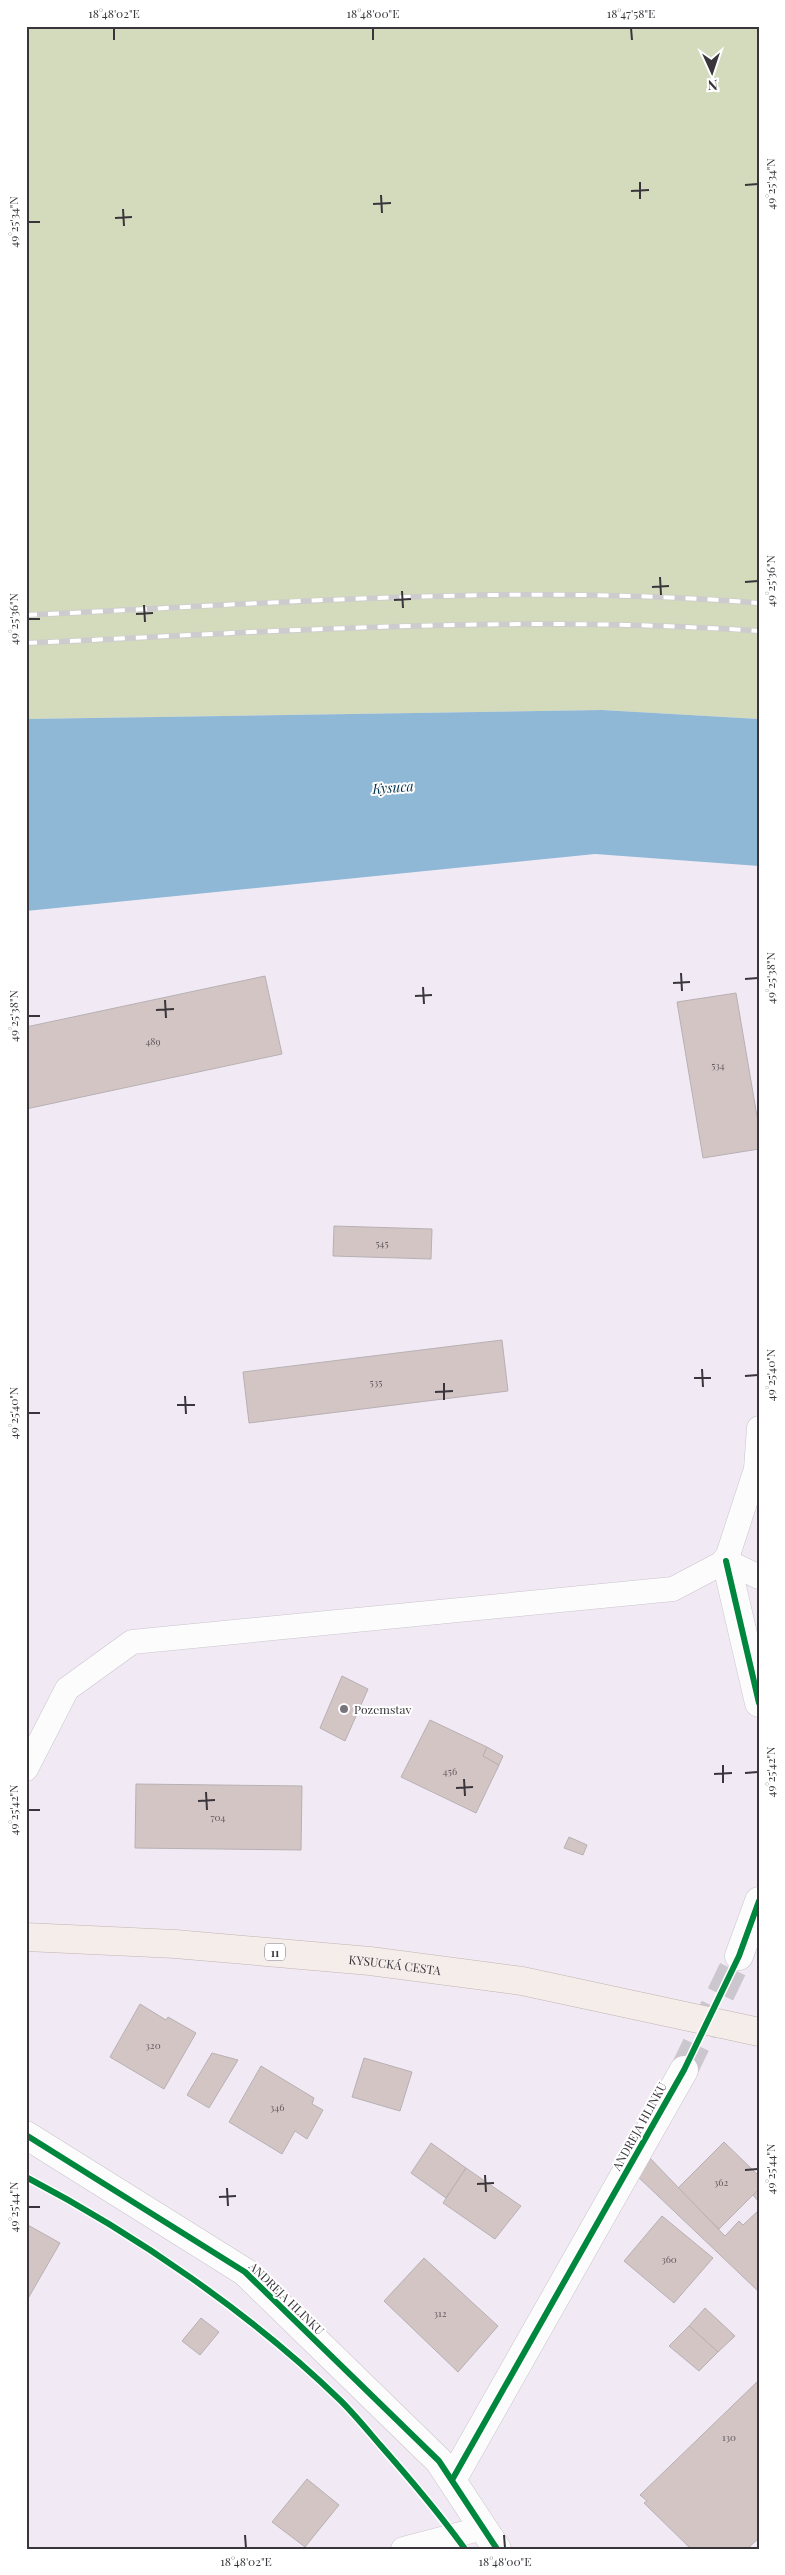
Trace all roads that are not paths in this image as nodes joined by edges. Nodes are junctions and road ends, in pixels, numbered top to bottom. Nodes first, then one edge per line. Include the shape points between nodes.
1 (759, 1428) edge
2 (726, 1561) junction
3 (759, 1577) edge
4 (759, 1703) edge
5 (26, 1769) edge
6 (759, 1901) edge
7 (26, 1937) edge
8 (739, 1956) tunnel mouth
9 (759, 2032) edge
10 (684, 2070) tunnel mouth
11 (27, 2136) edge
12 (452, 2480) junction
13 (490, 2538) edge
14 (403, 2549) edge

1 - 2 lane via 756,1469
2 - 3 lane
2 - 4 street
2 - 5 lane via 673,1589 132,1642 67,1689
6 - 8 street
7 - 9 main road, KYSUCKÁ CESTA / 11 via 175,1944 370,1961 522,1981
10 - 12 street, ANDREJA HLINKU
11 - 12 street, ANDREJA HLINKU via 246,2272 439,2461
12 - 13 street, ANDREJA HLINKU
13 - 14 lane

